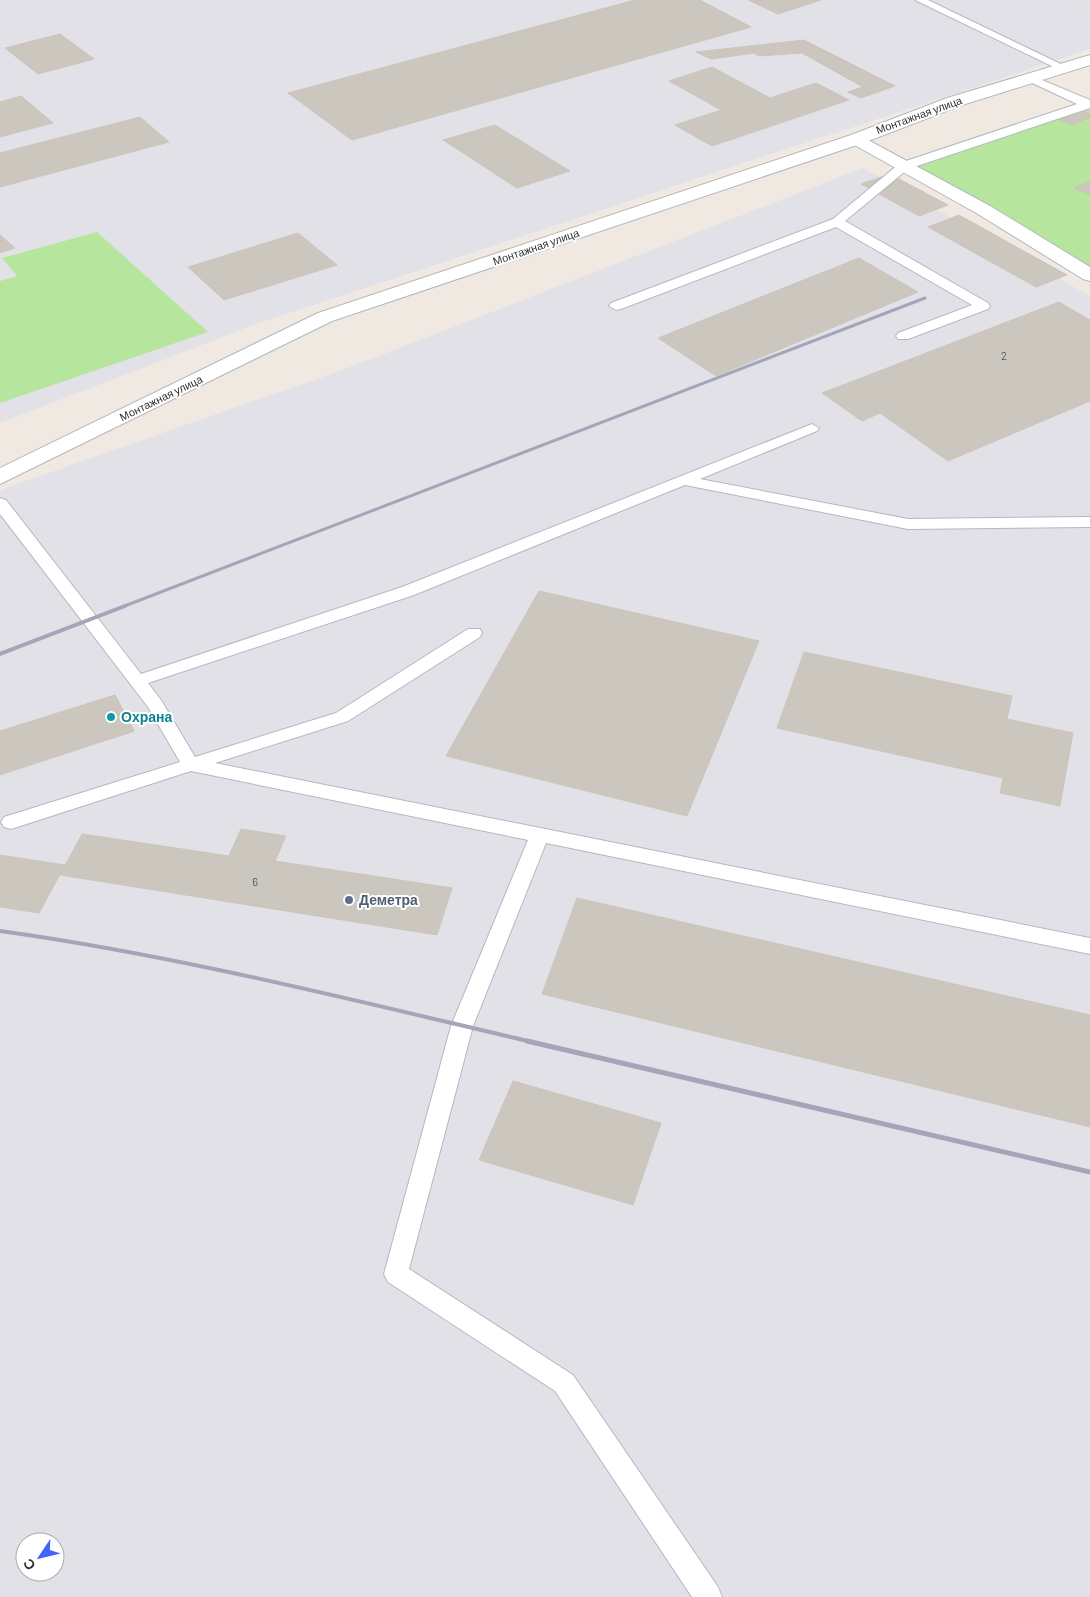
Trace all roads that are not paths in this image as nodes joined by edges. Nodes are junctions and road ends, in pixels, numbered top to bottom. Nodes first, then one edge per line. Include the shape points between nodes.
1 (920, 0) edge
2 (1090, 60) edge
3 (1064, 68) junction
4 (1030, 78) junction
5 (1089, 104) edge
6 (857, 138) junction
7 (904, 166) junction
8 (837, 222) junction
9 (1090, 275) edge
10 (616, 306) dead end
11 (903, 336) dead end
12 (812, 428) dead end
13 (0, 477) edge
14 (684, 480) junction
15 (0, 503) edge
16 (1090, 522) edge
17 (474, 633) dead end
18 (137, 681) junction
19 (191, 765) junction
20 (11, 822) dead end
21 (540, 835) junction
22 (1090, 946) edge
23 (708, 1597) edge

1 - 3 lane
2 - 3 street, Монтажная улица
3 - 4 street, Монтажная улица
4 - 5 lane
4 - 6 street, Монтажная улица via 953,102
5 - 7 lane
6 - 7 street
6 - 13 street, Монтажная улица via 325,317
7 - 8 lane
7 - 9 street
8 - 10 lane
8 - 11 lane via 983,306
12 - 14 lane
14 - 16 lane via 908,524
14 - 18 lane via 408,591
15 - 18 lane
17 - 19 lane via 342,717
18 - 19 lane via 156,704
19 - 20 lane
19 - 21 lane
21 - 22 lane
21 - 23 lane via 462,1026 396,1274 564,1383

